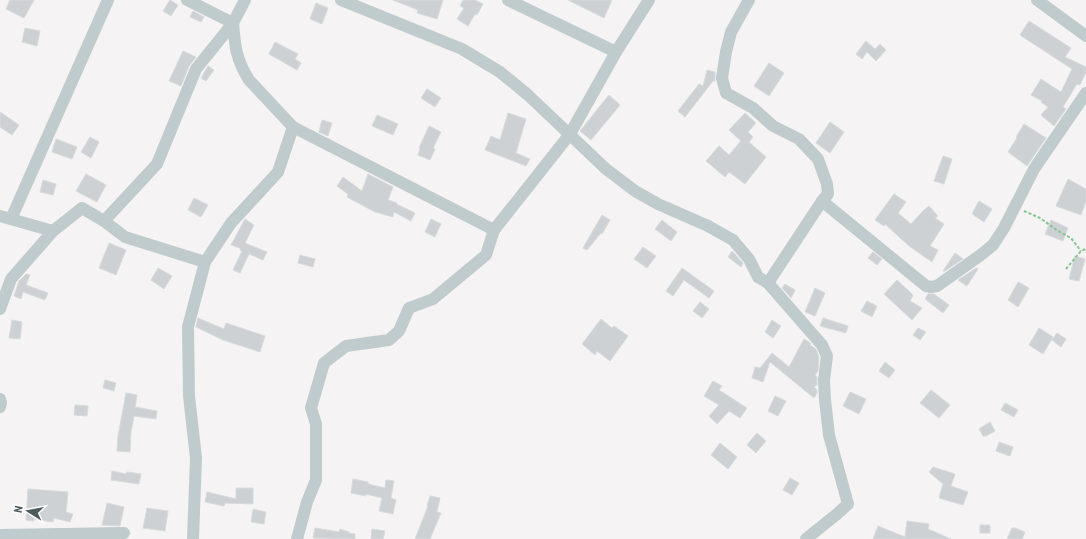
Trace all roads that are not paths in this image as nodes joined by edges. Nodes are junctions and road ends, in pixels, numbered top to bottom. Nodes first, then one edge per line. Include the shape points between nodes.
1 (108, 0) edge
2 (187, 0) edge
3 (245, 0) edge
4 (341, 0) edge
5 (508, 0) edge
6 (648, 0) edge
7 (749, 0) edge
8 (1037, 0) edge
9 (233, 23) junction
10 (1086, 36) edge
11 (616, 52) junction
12 (1086, 93) edge
13 (293, 127) junction
14 (570, 134) junction
15 (822, 201) junction
16 (5, 218) edge
17 (104, 221) junction
18 (494, 230) junction
19 (53, 231) junction
20 (205, 262) junction
21 (768, 283) junction
22 (0, 308) edge
23 (0, 399) edge
24 (0, 407) edge
25 (124, 533) dead end
26 (0, 535) edge
27 (194, 539) edge
28 (297, 539) edge
29 (806, 539) edge

1 - 16 street
2 - 9 street
3 - 9 street
4 - 14 street via 462,49 500,72
5 - 11 street
6 - 11 street
7 - 15 street via 731,32 726,52 722,78 726,93 753,108 773,126 799,139 818,159 828,194
8 - 10 street
9 - 13 street via 236,52 244,72
9 - 17 street via 196,69 157,164
11 - 14 street
12 - 15 street via 1034,169 993,245 937,286 926,286
13 - 18 street
13 - 20 street via 278,172 230,222
14 - 18 street
14 - 21 street via 606,169 634,191 733,240 749,259 758,277
15 - 21 street
16 - 19 street
17 - 19 street via 82,208
17 - 20 street via 125,238
18 - 28 street via 486,255 433,299 409,308 399,331 389,340 346,346 324,363 311,408 316,424 316,480
19 - 22 street via 10,279
20 - 27 street via 188,327 189,396 196,458
21 - 29 street via 822,345 827,356 824,394 829,435 848,504
23 - 24 street
25 - 26 street

